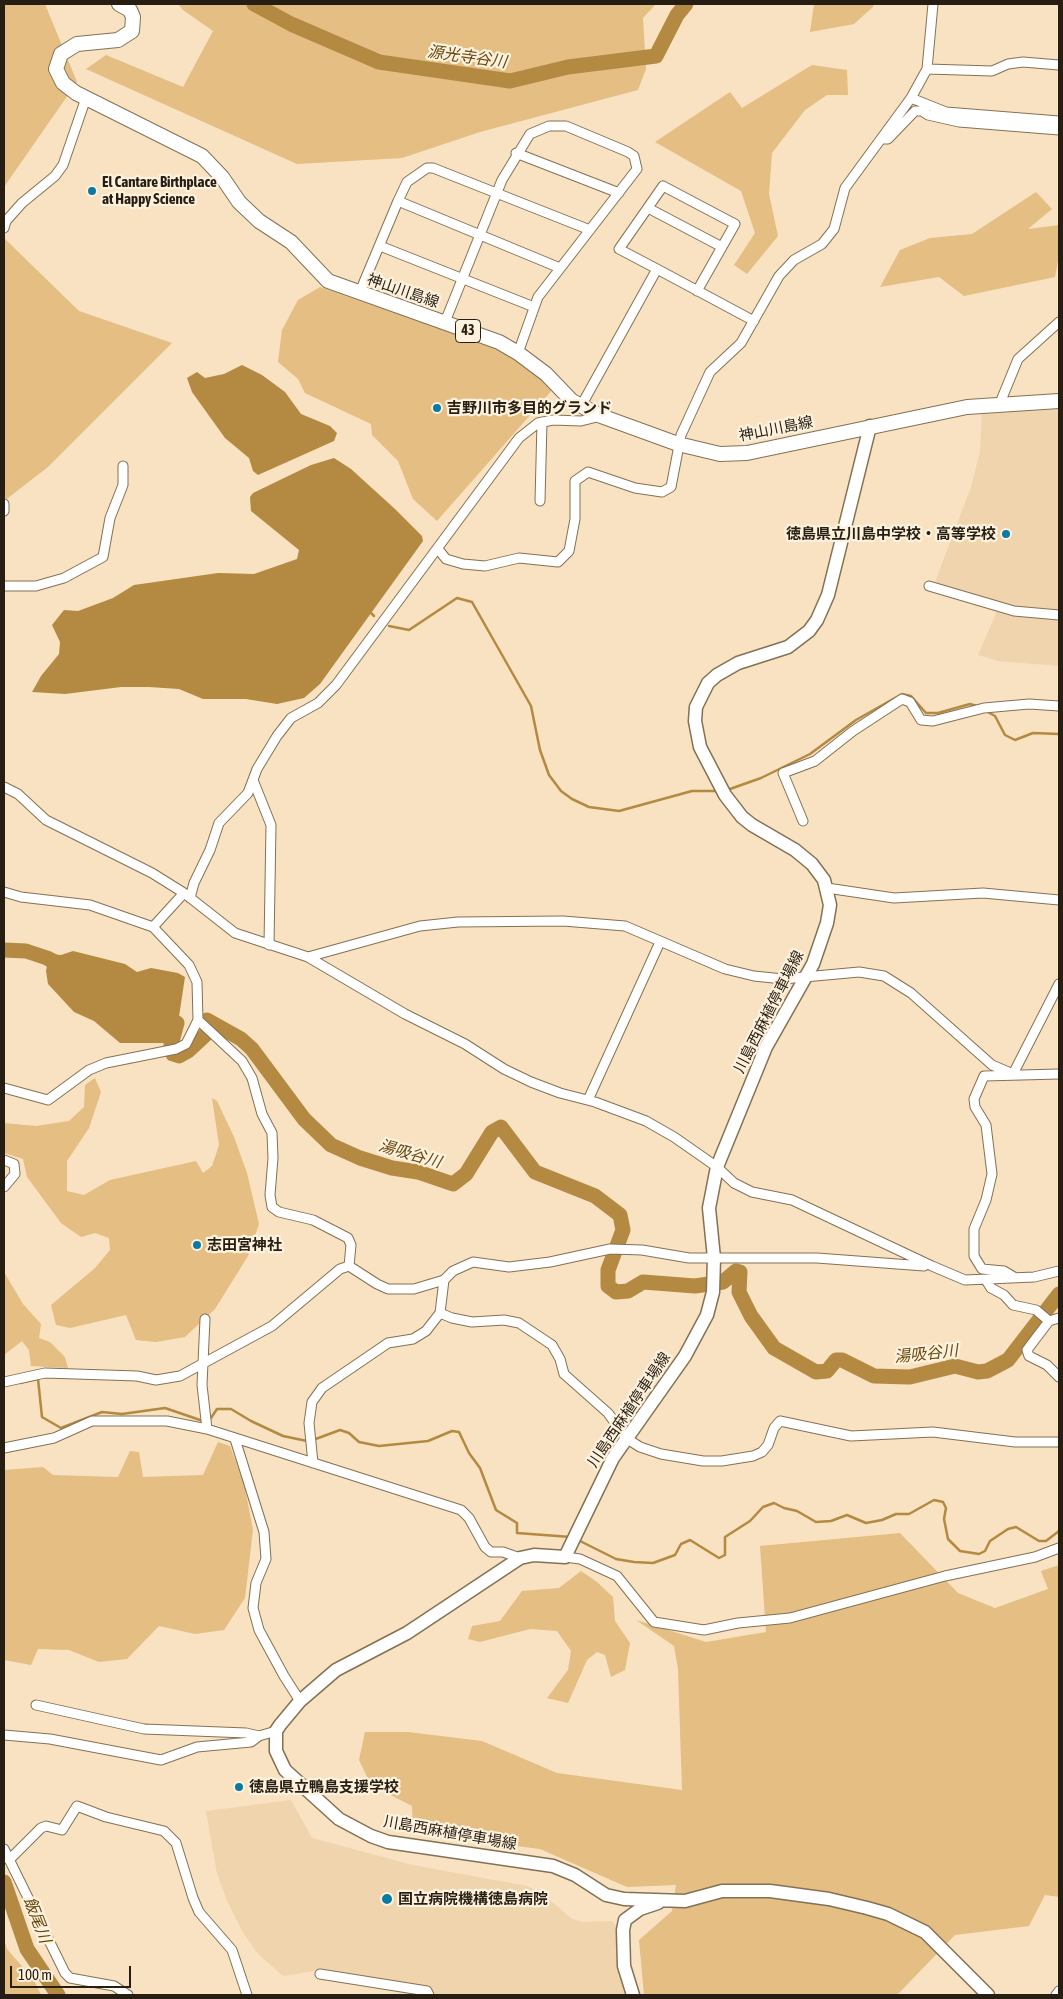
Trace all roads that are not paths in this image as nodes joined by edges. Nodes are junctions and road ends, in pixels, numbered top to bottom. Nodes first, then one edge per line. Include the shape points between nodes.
1 (119, 4) edge
2 (933, 4) edge
3 (1059, 65) edge
4 (927, 69) junction
5 (86, 98) junction
6 (911, 98) junction
7 (1059, 121) edge
8 (1059, 130) edge
9 (880, 139) junction
10 (516, 153) junction
11 (619, 193) junction
12 (496, 194) junction
13 (398, 201) junction
14 (648, 208) junction
15 (4, 228) edge
16 (590, 230) junction
17 (481, 235) junction
18 (380, 246) junction
19 (722, 247) junction
20 (560, 268) junction
21 (657, 269) junction
22 (462, 279) junction
23 (697, 291) junction
24 (359, 294) junction
25 (534, 307) junction
26 (754, 321) junction
27 (445, 322) junction
28 (1059, 322) edge
29 (518, 353) junction
30 (1059, 401) edge
31 (1000, 403) junction
32 (581, 406) junction
33 (601, 416) junction
34 (542, 422) junction
35 (870, 426) junction
36 (678, 444) junction
37 (123, 466) dead end
38 (540, 501) dead end
39 (4, 504) edge
40 (4, 511) edge
41 (438, 549) junction
42 (4, 586) edge
43 (929, 586) dead end
44 (1059, 615) edge
45 (1059, 706) edge
46 (253, 780) junction
47 (4, 787) edge
48 (803, 820) dead end
49 (827, 888) junction
50 (4, 892) edge
51 (187, 896) junction
52 (1059, 900) edge
53 (153, 927) junction
54 (660, 942) junction
55 (269, 945) junction
56 (308, 957) junction
57 (806, 977) junction
58 (1059, 984) edge
59 (198, 1020) junction
60 (1013, 1074) junction
61 (1059, 1074) edge
62 (4, 1088) edge
63 (588, 1100) junction
64 (4, 1160) edge
65 (717, 1167) junction
66 (4, 1187) edge
67 (714, 1258) junction
68 (349, 1266) junction
69 (932, 1266) junction
70 (1059, 1271) edge
71 (1014, 1277) junction
72 (444, 1280) junction
73 (986, 1280) junction
74 (440, 1313) junction
75 (1059, 1318) edge
76 (205, 1319) dead end
77 (1047, 1320) junction
78 (202, 1365) junction
79 (1059, 1378) edge
80 (4, 1382) edge
81 (207, 1428) junction
82 (626, 1438) junction
83 (235, 1439) junction
84 (1059, 1442) edge
85 (4, 1448) edge
86 (313, 1463) junction
87 (1059, 1548) edge
88 (565, 1557) junction
89 (520, 1558) junction
90 (300, 1701) junction
91 (36, 1705) dead end
92 (276, 1731) junction
93 (4, 1735) edge
94 (259, 1736) junction
95 (4, 1849) edge
96 (9, 1860) junction
97 (662, 1901) junction
98 (320, 1974) dead end
99 (1059, 1991) edge
100 (128, 1995) edge
101 (247, 1995) edge
102 (429, 1995) edge
103 (633, 1995) edge
104 (988, 1995) edge
105 (1056, 1995) edge

1 - 5 main road, 神山川島線 / 43 via 130,10 133,16 132,31 118,40 76,44 61,54 57,61 56,69 63,84
2 - 4 street
3 - 4 street via 1023,62 992,71
4 - 6 street
5 - 15 street via 63,165 55,176 22,203
5 - 24 main road, 神山川島線 / 43 via 202,156 259,222 291,242 328,281
6 - 7 street via 946,112
6 - 9 street
8 - 9 street via 960,122 915,111 888,138
9 - 26 street via 845,188 834,229 822,244 794,260 779,276
10 - 11 street
10 - 11 street via 530,134 549,126 566,126 583,132 634,156 636,169
10 - 12 street
11 - 16 street
12 - 13 street via 427,168 407,182
12 - 16 street
12 - 17 street
13 - 17 street
13 - 18 street
14 - 19 street
14 - 19 street via 663,186 727,219 735,224
14 - 21 street via 619,249
16 - 20 street
17 - 20 street
17 - 22 street
18 - 22 street
18 - 24 street
19 - 23 street
20 - 25 street
21 - 23 street
21 - 32 street
22 - 25 street
22 - 27 street
23 - 26 street
24 - 27 main road, 神山川島線 / 43
25 - 29 street
26 - 36 street via 741,343 710,372
27 - 29 main road, 神山川島線 / 43 via 499,342
28 - 31 street via 1018,359
29 - 32 main road, 神山川島線 / 43
30 - 31 main road, 神山川島線 / 43
31 - 35 main road, 神山川島線 / 43
32 - 33 main road, 神山川島線 / 43
33 - 34 street via 581,421
33 - 36 main road, 神山川島線 / 43
34 - 38 street
34 - 41 street via 519,438
35 - 36 main road, 神山川島線 / 43 via 747,453 720,454
35 - 49 main road, 川島西麻植停車場線 via 828,596 817,620 809,631 788,647 738,663 717,675 701,695 695,721 700,747 732,806 752,825 804,856 819,872
36 - 41 street via 671,487 662,492 635,488 588,472 574,481 575,519 569,551 558,562 519,558 485,566 464,564 446,558
37 - 42 street via 123,486 110,518 103,557 64,578 36,586
39 - 40 street
41 - 46 street via 336,686 318,703 291,718 277,736
43 - 44 street via 1014,611
45 - 48 street via 1029,704 981,709 933,721 920,720 910,702 902,699 815,761 783,773
46 - 51 street via 248,793 219,823 210,850
46 - 55 street via 270,825
47 - 51 street via 18,794 46,820 152,873
49 - 52 street via 894,898 983,892
49 - 57 main road, 川島西麻植停車場線 via 830,905 828,923
50 - 53 street via 90,905
51 - 53 street
51 - 55 street via 235,933
53 - 59 street via 189,964 196,982
54 - 56 street via 625,926 563,922 458,922 420,926
54 - 57 street via 725,969 754,976
54 - 63 street
55 - 56 street
56 - 63 street via 504,1069 531,1082
57 - 60 street via 845,972 884,976 911,994 992,1065
57 - 65 main road, 川島西麻植停車場線 via 766,1047
58 - 60 street
59 - 62 street via 186,1044 90,1070 48,1100
59 - 68 street via 242,1061 252,1078 262,1114 272,1133 272,1206 279,1212 313,1220 348,1238 351,1245
60 - 61 street
60 - 71 street via 984,1076 974,1099 986,1125 992,1174 974,1229 974,1256 982,1269 1004,1271
63 - 65 street via 646,1121
64 - 66 street via 14,1164 15,1174
65 - 67 main road, 川島西麻植停車場線 via 709,1208
65 - 69 street via 734,1183 752,1192 792,1200
67 - 69 street via 817,1258
67 - 72 street via 610,1249 509,1267 473,1262
67 - 82 main road, 川島西麻植停車場線 via 712,1292 707,1315 697,1337
68 - 72 street via 388,1289 414,1289
68 - 78 street via 340,1269 272,1326
69 - 73 street via 965,1280
70 - 71 street via 1034,1277
71 - 73 street
72 - 74 street
73 - 77 street via 1013,1305 1036,1310
74 - 82 street via 472,1322 504,1320 519,1323 552,1345 564,1374 608,1413
74 - 86 street via 420,1335 388,1343 322,1388 312,1402 310,1440
75 - 77 street
76 - 78 street
77 - 79 street via 1027,1350 1029,1356 1047,1366
78 - 80 street via 180,1376 156,1380 137,1376 45,1373
78 - 81 street
81 - 83 street
81 - 85 street via 167,1421 92,1421 54,1438
82 - 84 street via 661,1454 703,1461 722,1461 762,1452 780,1421 851,1436 933,1432 1015,1442
82 - 88 main road, 川島西麻植停車場線 via 601,1479
83 - 86 street
83 - 90 street via 264,1532 266,1559 256,1583 253,1608 259,1630
86 - 89 street via 461,1510 491,1552
87 - 88 street via 1036,1557 945,1576 790,1618 704,1630 654,1622 617,1576
88 - 89 main road via 534,1555
89 - 90 main road via 407,1633 336,1670
90 - 92 main road
91 - 94 street via 144,1729
92 - 94 street
92 - 97 main road, 川島西麻植停車場線 via 276,1754 285,1770 339,1819 372,1836 405,1845 553,1866 575,1875 606,1895
93 - 94 street via 50,1739 161,1760 197,1747 242,1744
95 - 96 street
96 - 100 street via 65,1973 70,1978 114,1986
96 - 101 street via 41,1828 62,1830 78,1806 106,1817 164,1831 176,1843 199,1912 232,1950
97 - 103 main road via 640,1909 626,1920 623,1930 624,1966
97 - 104 main road, 川島西麻植停車場線 via 685,1901 722,1891 785,1891 888,1914 933,1938
98 - 102 street via 426,1991
99 - 105 street

